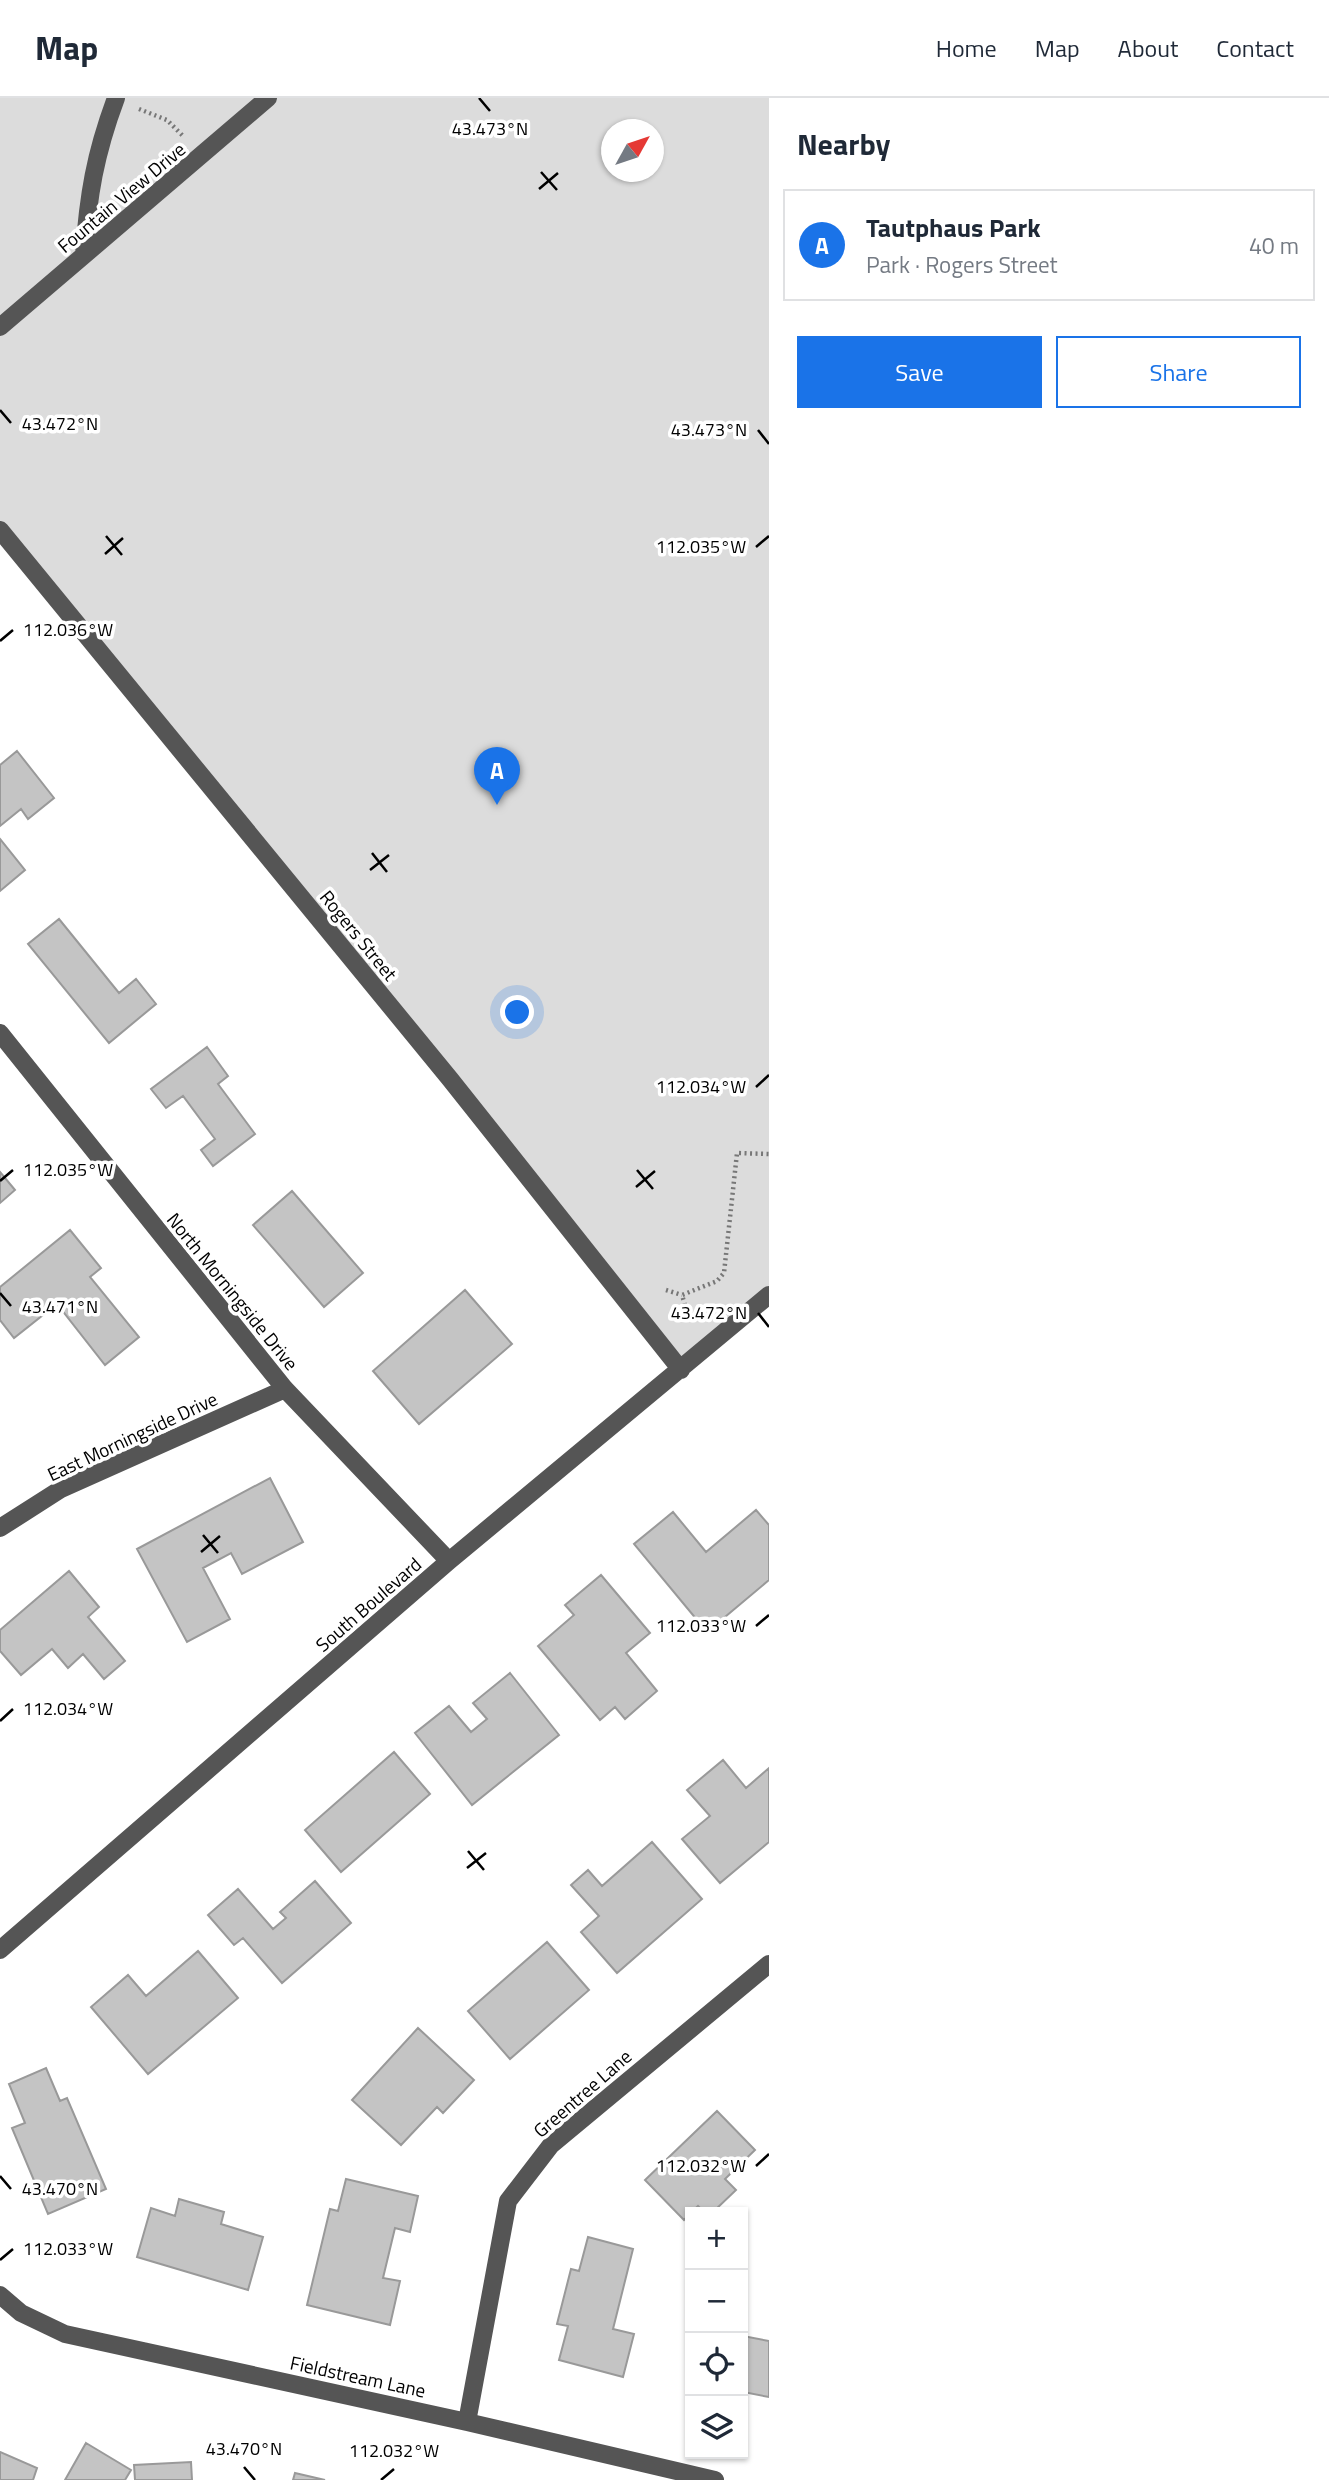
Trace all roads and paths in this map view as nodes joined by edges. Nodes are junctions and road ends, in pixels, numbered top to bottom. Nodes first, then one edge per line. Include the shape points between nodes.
1 (268, 98) edge
2 (116, 99) edge
3 (200, 156) junction
4 (84, 255) junction
5 (0, 327) edge
6 (0, 530) edge
7 (0, 1033) edge
8 (769, 1154) edge
9 (666, 1290) dead end
10 (682, 1295) junction
11 (769, 1295) edge
12 (685, 1305) dead end
13 (681, 1370) junction
14 (285, 1390) junction
15 (0, 1528) edge
16 (449, 1561) junction
17 (0, 1950) edge
18 (769, 1964) edge
19 (0, 2295) edge
20 (467, 2421) junction
21 (715, 2480) edge

1 - 3 street, Fountain View Drive
2 - 3 path via 167,120
2 - 4 street via 88,192
3 - 4 street, Fountain View Drive
4 - 5 street, Fountain View Drive
6 - 13 street, Rogers Street via 441,1068
7 - 14 street, North Morningside Drive
8 - 10 path via 737,1153 724,1273 717,1281
9 - 10 path
10 - 12 path
11 - 13 street, South Boulevard
13 - 16 street, South Boulevard
14 - 15 street, East Morningside Drive via 61,1489
14 - 16 street, North Morningside Drive
16 - 17 street, South Boulevard
18 - 20 street, Greentree Lane via 551,2145 515,2188 508,2201
19 - 20 street, Fieldstream Lane via 21,2313 65,2334
20 - 21 street, Fieldstream Lane

